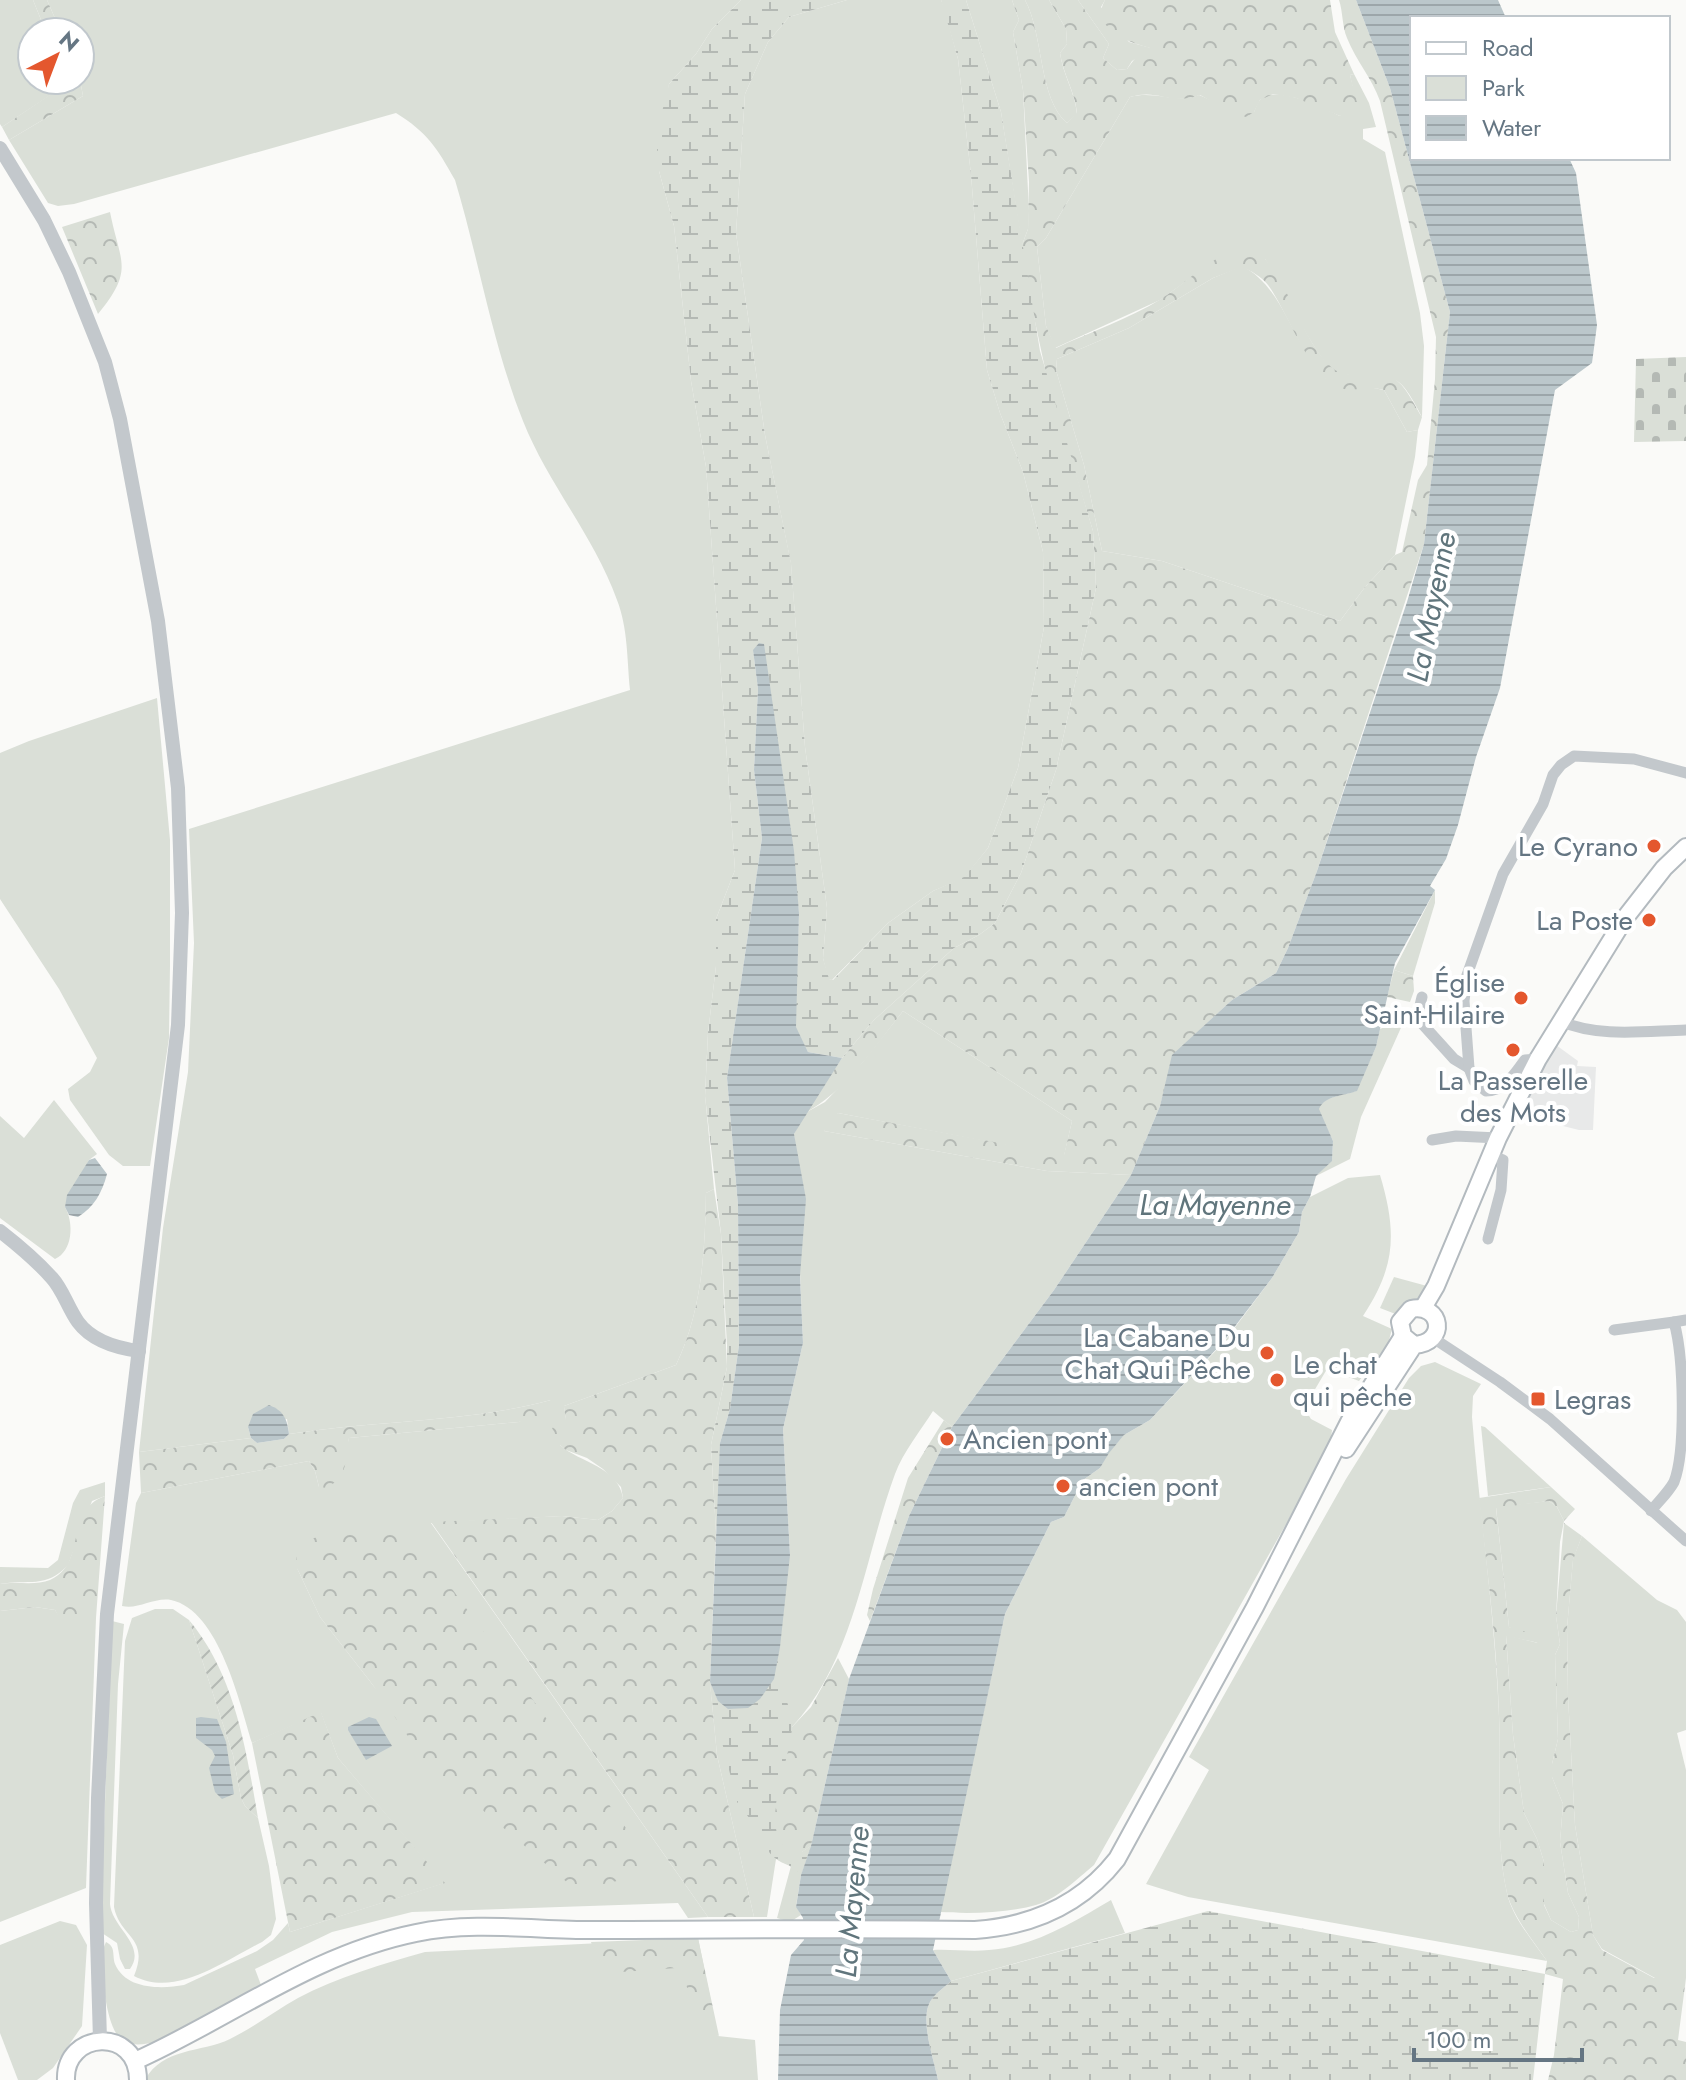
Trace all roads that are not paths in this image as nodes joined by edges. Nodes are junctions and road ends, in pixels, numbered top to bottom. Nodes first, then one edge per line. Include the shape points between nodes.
1 (0, 148) edge
2 (1686, 773) edge
3 (1686, 847) edge
4 (1422, 997) dead end
5 (1560, 1021) junction
6 (1686, 1030) edge
7 (1538, 1059) junction
8 (1469, 1068) junction
9 (1498, 1138) junction
10 (1432, 1140) dead end
11 (1492, 1156) junction
12 (0, 1231) edge
13 (1488, 1239) dead end
14 (1423, 1308) junction
15 (1680, 1321) edge
16 (1614, 1330) dead end
17 (1433, 1338) junction
18 (1408, 1340) junction
19 (139, 1351) junction
20 (1651, 1511) junction
21 (1686, 1541) edge
22 (100, 2040) junction
23 (135, 2061) junction
24 (66, 2080) edge
25 (138, 2080) edge

1 - 19 street via 44,220 105,362 136,500 170,706 182,913 178,1025
2 - 8 street via 1634,759 1574,756 1553,775 1532,827 1503,874 1472,957 1464,1001
3 - 5 main road via 1625,918
4 - 8 street via 1417,1018
5 - 6 street via 1613,1032
5 - 7 main road
7 - 8 street via 1525,1060 1496,1091 1486,1091 1474,1081
7 - 9 main road
9 - 10 street
9 - 11 main road
11 - 13 street via 1503,1160
11 - 14 main road
12 - 19 street via 55,1280 91,1335
14 - 17 main road via 1437,1321
14 - 18 main road via 1411,1309 1400,1322
15 - 16 street
15 - 20 street via 1685,1402 1679,1469
17 - 18 main road via 1423,1345
17 - 20 street via 1550,1419
18 - 23 main road via 1349,1422 1117,1859 1094,1886 1064,1907 1004,1928 473,1928 417,1933 309,1970
19 - 22 street via 107,1614 97,1888
20 - 21 street
22 - 23 main road via 121,2046
22 - 24 main road via 77,2051
23 - 25 main road

